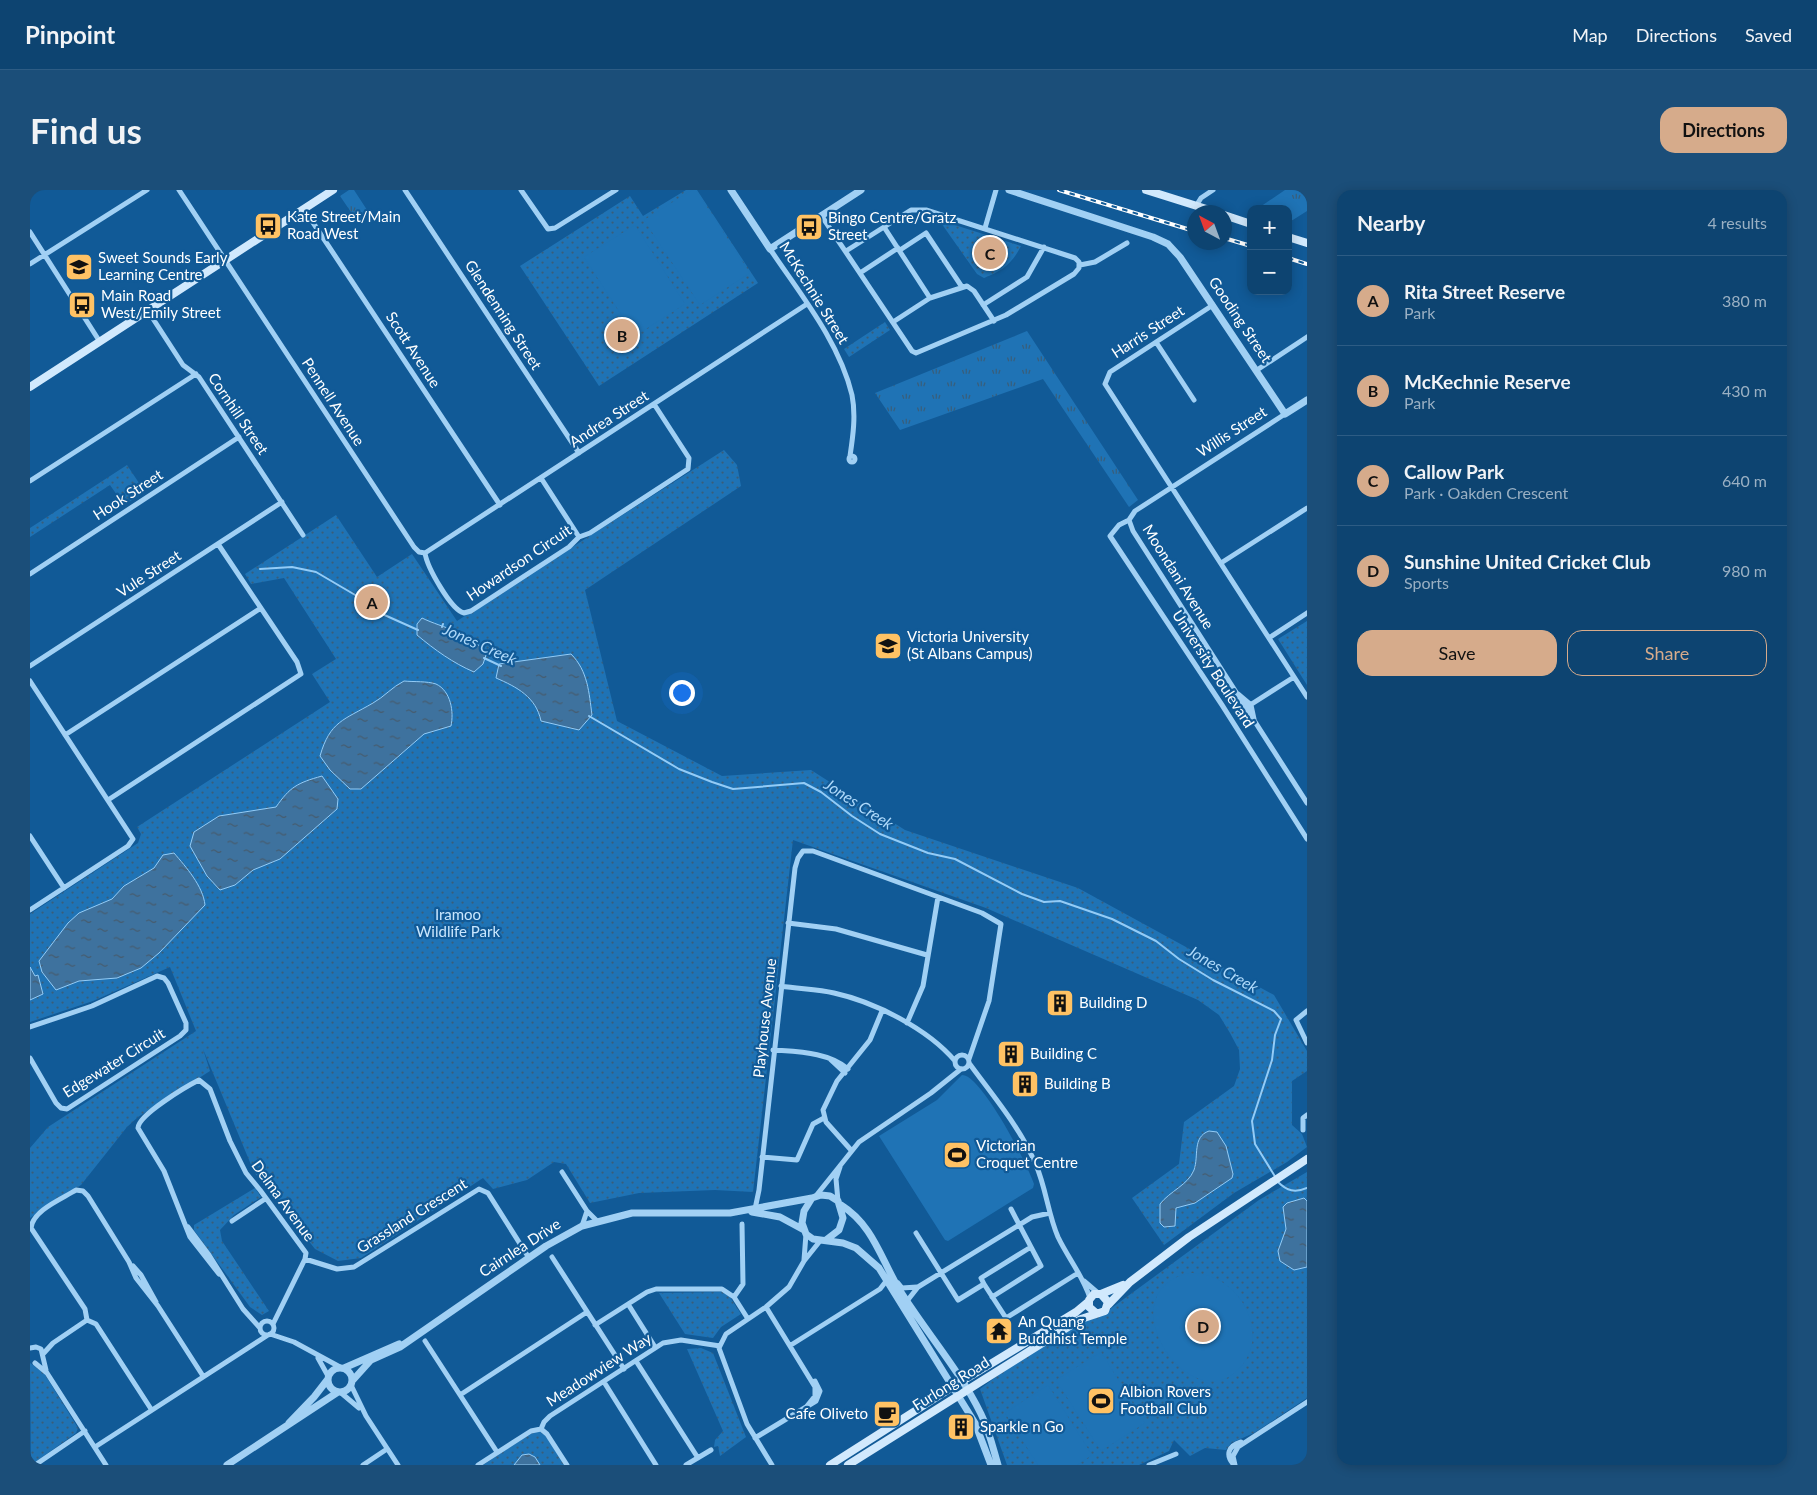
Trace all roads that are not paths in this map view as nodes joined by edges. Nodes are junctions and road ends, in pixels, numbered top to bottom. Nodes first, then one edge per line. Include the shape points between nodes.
1 (147, 190) edge
2 (180, 190) edge
3 (333, 190) edge
4 (405, 190) edge
5 (521, 190) edge
6 (616, 190) edge
7 (731, 190) edge
8 (861, 190) edge
9 (996, 190) edge
10 (1009, 190) edge
11 (1146, 190) edge
12 (1213, 190) edge
13 (1193, 205) edge
14 (1197, 205) edge
15 (304, 209) junction
16 (822, 215) junction
17 (1232, 218) edge
18 (1247, 223) edge
19 (884, 227) junction
20 (985, 228) junction
21 (30, 232) edge
22 (1292, 237) edge
23 (1126, 242) dead end
24 (1307, 243) edge
25 (1044, 247) junction
26 (770, 248) junction
27 (899, 249) junction
28 (846, 251) junction
29 (45, 255) junction
30 (224, 261) junction
31 (30, 264) edge
32 (1080, 265) junction
33 (860, 273) junction
34 (962, 287) junction
35 (930, 298) junction
36 (807, 304) junction
37 (983, 305) junction
38 (1213, 305) junction
39 (148, 311) junction
40 (994, 321) junction
41 (893, 322) junction
42 (1307, 337) edge
43 (100, 342) junction
44 (1156, 342) junction
45 (1257, 370) junction
46 (196, 374) junction
47 (30, 387) edge
48 (1194, 400) dead end
49 (1307, 400) edge
50 (654, 404) junction
51 (1285, 414) junction
52 (239, 437) junction
53 (579, 453) junction
54 (852, 456) dead end
55 (540, 478) junction
56 (30, 482) edge
57 (1172, 486) junction
58 (282, 502) junction
59 (500, 505) junction
60 (1307, 508) edge
61 (1129, 520) junction
62 (303, 535) dead end
63 (579, 537) junction
64 (218, 544) junction
65 (424, 553) junction
66 (1221, 563) junction
67 (30, 574) edge
68 (260, 608) junction
69 (1307, 613) edge
70 (1269, 638) junction
71 (30, 666) edge
72 (1294, 677) junction
73 (30, 681) edge
74 (1307, 697) edge
75 (1249, 706) junction
76 (65, 735) junction
77 (108, 800) junction
78 (1307, 803) edge
79 (30, 836) edge
80 (1307, 839) edge
81 (64, 888) junction
82 (938, 896) junction
83 (30, 910) edge
84 (788, 924) junction
85 (927, 955) junction
86 (781, 986) junction
87 (1307, 1010) edge
88 (882, 1011) junction
89 (907, 1023) junction
90 (30, 1027) edge
91 (1307, 1043) edge
92 (944, 1047) junction
93 (773, 1050) junction
94 (30, 1058) edge
95 (965, 1058) junction
96 (959, 1066) junction
97 (847, 1071) junction
98 (977, 1074) junction
99 (1307, 1115) edge
100 (824, 1118) junction
101 (1303, 1130) dead end
102 (851, 1150) junction
103 (762, 1157) junction
104 (1307, 1159) edge
105 (841, 1164) junction
106 (562, 1172) dead end
107 (759, 1190) junction
108 (814, 1198) junction
109 (265, 1199) junction
110 (839, 1203) junction
111 (766, 1207) junction
112 (1011, 1209) dead end
113 (752, 1210) junction
114 (586, 1211) junction
115 (1050, 1213) junction
116 (232, 1221) dead end
117 (597, 1221) junction
118 (742, 1224) dead end
119 (1021, 1224) junction
120 (582, 1226) junction
121 (805, 1232) junction
122 (916, 1233) dead end
123 (823, 1241) junction
124 (1032, 1247) junction
125 (552, 1257) dead end
126 (529, 1258) junction
127 (305, 1260) junction
128 (804, 1261) junction
129 (941, 1273) junction
130 (1078, 1273) junction
131 (1082, 1279) junction
132 (890, 1281) junction
133 (1130, 1282) junction
134 (984, 1284) junction
135 (918, 1287) junction
136 (1100, 1293) junction
137 (734, 1297) junction
138 (992, 1297) junction
139 (1089, 1300) junction
140 (907, 1301) junction
141 (628, 1304) junction
142 (1108, 1305) junction
143 (766, 1307) junction
144 (281, 1308) junction
145 (587, 1312) junction
146 (1096, 1313) junction
147 (248, 1315) junction
148 (748, 1319) junction
149 (88, 1320) junction
150 (266, 1321) junction
151 (595, 1325) junction
152 (274, 1326) junction
153 (260, 1329) junction
154 (269, 1334) junction
155 (286, 1338) junction
156 (409, 1340) junction
157 (425, 1341) dead end
158 (53, 1343) junction
159 (250, 1345) junction
160 (791, 1345) junction
161 (34, 1346) edge
162 (720, 1346) junction
163 (655, 1347) junction
164 (315, 1354) junction
165 (43, 1356) junction
166 (636, 1361) junction
167 (33, 1362) edge
168 (342, 1368) junction
169 (624, 1369) junction
170 (47, 1373) junction
171 (203, 1376) junction
172 (328, 1378) junction
173 (352, 1382) junction
174 (604, 1382) junction
175 (961, 1382) junction
176 (951, 1388) junction
177 (967, 1390) junction
178 (339, 1392) junction
179 (460, 1395) junction
180 (958, 1396) junction
181 (1307, 1402) edge
182 (151, 1409) junction
183 (366, 1416) junction
184 (285, 1427) junction
185 (541, 1429) junction
186 (85, 1431) junction
187 (755, 1438) junction
188 (95, 1447) junction
189 (388, 1449) junction
190 (711, 1450) dead end
191 (497, 1452) junction
192 (1176, 1454) dead end
193 (843, 1457) junction
194 (698, 1458) junction
195 (856, 1460) junction
196 (35, 1465) edge
197 (106, 1465) edge
198 (227, 1465) edge
199 (363, 1465) edge
200 (398, 1465) edge
201 (478, 1465) edge
202 (567, 1465) edge
203 (656, 1465) edge
204 (686, 1465) edge
205 (772, 1465) edge
206 (830, 1465) edge
207 (848, 1465) edge
208 (991, 1465) edge
209 (998, 1465) edge
210 (1149, 1465) edge
211 (1235, 1465) edge

1 - 29 street
2 - 30 street, Pennell Avenue
3 - 15 main road
4 - 53 street, Glendenning Street
5 - 6 street via 548,229 555,228
7 - 26 street, McKechnie Street
8 - 16 street
9 - 20 street
10 - 38 street, Gooding Street via 1168,244
11 - 13 main road
12 - 14 street
15 - 30 main road
15 - 59 street, Scott Avenue
16 - 26 street
16 - 28 street
17 - 18 main road
19 - 20 street via 911,210 931,210
19 - 27 street
19 - 28 street
20 - 25 street
21 - 29 street
22 - 24 main road
23 - 32 street via 1095,262
25 - 32 street via 1075,258
25 - 37 street via 1027,277
26 - 36 street, McKechnie Street
27 - 33 street
27 - 34 street via 926,233
27 - 35 street
28 - 33 street
29 - 31 street
29 - 43 street
30 - 39 main road
30 - 65 street, Pennell Avenue via 414,547
32 - 40 street via 1074,274
33 - 41 street
34 - 35 street
34 - 37 street via 971,287
35 - 41 street
36 - 50 street, Andrea Street
36 - 54 street, McKechnie Street via 827,335 850,390 854,428
37 - 40 street
38 - 44 street, Harris Street
38 - 45 street, Gooding Street
39 - 43 main road
39 - 46 street, Cornhill Street via 183,365
40 - 41 street via 916,353
42 - 45 street
43 - 47 main road
44 - 48 street
44 - 57 street, Harris Street via 1110,372 1105,384
45 - 51 street, Gooding Street
46 - 52 street, Cornhill Street
46 - 56 street
49 - 51 street, Willis Street
50 - 53 street, Andrea Street
50 - 63 street, Howardson Circuit via 689,458 688,469
51 - 57 street, Willis Street
52 - 58 street, Cornhill Street
52 - 67 street, Hook Street
53 - 55 street, Andrea Street
55 - 59 street, Andrea Street
55 - 63 street
57 - 61 street, Moondani Avenue via 1135,511
57 - 66 street
58 - 62 street, Cornhill Street
58 - 64 street, Vule Street
59 - 65 street, Andrea Street
60 - 66 street
61 - 75 street, Moondani Avenue via 1237,694
61 - 80 street, University Boulevard via 1119,525 1110,536
63 - 65 street, Howardson Circuit via 569,547 467,613 455,608 430,569
64 - 68 street
64 - 71 street, Vule Street
66 - 70 street
68 - 76 street
68 - 77 street via 301,671 298,677
69 - 70 street
70 - 72 street
72 - 74 street
72 - 75 street
73 - 76 street
75 - 78 street, Moondani Avenue via 1255,722
76 - 77 street
77 - 81 street via 133,839 128,846
79 - 81 street
81 - 83 street
82 - 84 street, Playhouse Avenue via 813,851 803,851 795,868
82 - 85 street
82 - 95 street via 1001,924 982,1028
84 - 85 street via 836,929
84 - 86 street, Playhouse Avenue
85 - 89 street via 923,986
86 - 88 street via 834,993
86 - 93 street, Playhouse Avenue
87 - 91 street via 1296,1020
88 - 89 street
88 - 97 street via 870,1040
89 - 92 street via 921,1029
90 - 94 street, Edgewater Circuit via 92,1006 157,976 168,983 186,1023 182,1034 67,1108 56,1103
92 - 95 street
92 - 96 street
93 - 97 street via 831,1059
93 - 103 street, Playhouse Avenue
95 - 96 street
95 - 96 street
95 - 98 street
96 - 98 street
96 - 102 street via 919,1102 868,1134
97 - 100 street via 837,1081 825,1104
98 - 115 street via 992,1091 1030,1152
99 - 101 street via 1303,1118
100 - 102 street
100 - 103 street via 813,1124 797,1160
102 - 105 street
103 - 107 street, Playhouse Avenue
104 - 133 main road
105 - 108 street
105 - 110 street via 836,1180
106 - 114 street
107 - 111 street, Playhouse Avenue
107 - 113 street, Playhouse Avenue
108 - 110 street via 825,1194
108 - 111 street, Cairnlea Drive
108 - 121 street via 803,1216
109 - 116 street
109 - 127 street, Delma Avenue via 305,1251
109 - 147 street, Delma Avenue via 237,1158 210,1089 204,1082 197,1081 161,1104 137,1125 164,1171 186,1225
110 - 123 street via 842,1224
110 - 132 street via 863,1223
111 - 113 street, Cairnlea Drive
112 - 119 street
113 - 117 street, Cairnlea Drive via 632,1214
113 - 121 street, Cairnlea Drive via 780,1217
114 - 117 street
114 - 120 street
115 - 119 street via 1032,1217
115 - 130 street via 1058,1237
117 - 120 street, Cairnlea Drive
118 - 137 street via 743,1284
119 - 124 street
119 - 129 street
120 - 126 street, Cairnlea Drive
121 - 123 street via 813,1239
121 - 128 street
122 - 129 street
123 - 128 street
123 - 132 street via 856,1248 869,1257
124 - 134 street via 981,1278
124 - 138 street via 1041,1266
125 - 145 street
126 - 127 street, Grassland Crescent via 488,1193 479,1188 354,1267 337,1269
126 - 156 street, Cairnlea Drive
127 - 144 street, Delma Avenue
128 - 143 street via 789,1287
129 - 134 street via 958,1300
129 - 135 street
130 - 131 street
130 - 138 street via 1006,1318
131 - 136 street
131 - 139 street
132 - 135 street via 902,1288
132 - 140 street
132 - 160 street
132 - 176 street
133 - 136 main road
133 - 142 main road
134 - 138 street
135 - 140 street
136 - 139 main road
136 - 142 main road via 1106,1297
137 - 141 street via 722,1289 656,1289
137 - 148 street
139 - 146 main road via 1091,1310
139 - 175 main road, Furlong Road via 1076,1312
140 - 175 street
141 - 151 street
141 - 163 street
142 - 146 main road
143 - 148 street
143 - 160 street
144 - 150 street, Delma Avenue
144 - 152 street, Delma Avenue
145 - 151 street
145 - 179 street
146 - 177 main road, Furlong Road via 1075,1322
147 - 150 street
147 - 153 street
148 - 162 street via 726,1334
149 - 158 street
149 - 171 street via 85,1309 31,1228 32,1220 76,1190 83,1191 141,1275
149 - 182 street via 96,1324
150 - 152 street
150 - 153 street, Delma Avenue
151 - 169 street
152 - 154 street, Delma Avenue
152 - 155 street
153 - 154 street
153 - 159 street, Delma Avenue
154 - 155 street
154 - 159 street
155 - 164 street
156 - 168 street, Cairnlea Drive
156 - 173 street, Cairnlea Drive via 392,1352 371,1360
157 - 179 street
158 - 161 street
158 - 165 street
159 - 171 street
160 - 187 street via 816,1391 807,1406
161 - 165 street
162 - 163 street, Meadowview Way via 681,1340
162 - 187 street via 720,1355
163 - 166 street, Meadowview Way
164 - 168 street
164 - 172 street
165 - 167 street
165 - 170 street
166 - 169 street, Meadowview Way
166 - 194 street
167 - 170 street
168 - 172 street via 333,1370
168 - 173 street via 350,1372
169 - 174 street, Meadowview Way
170 - 186 street
171 - 182 street
172 - 178 street via 331,1389
172 - 184 street
173 - 178 street via 347,1390
173 - 183 street
174 - 185 street, Meadowview Way via 550,1416
174 - 203 street
175 - 176 main road, Furlong Road
175 - 177 street
176 - 180 street
176 - 193 main road, Furlong Road
177 - 180 main road, Furlong Road
177 - 209 street via 986,1424
178 - 183 street
178 - 184 street
179 - 191 street
180 - 195 main road, Furlong Road
180 - 208 street via 975,1423
181 - 211 street via 1245,1441 1233,1445 1229,1457
182 - 188 street
183 - 189 street
184 - 198 street
185 - 191 street, Meadowview Way via 531,1431
185 - 202 street
186 - 188 street
186 - 196 street
187 - 205 street
188 - 197 street
189 - 199 street
189 - 200 street
190 - 194 street
191 - 201 street, Meadowview Way
192 - 210 street
193 - 195 main road via 851,1456
193 - 206 main road, Furlong Road
194 - 204 street
195 - 207 main road, Furlong Road

